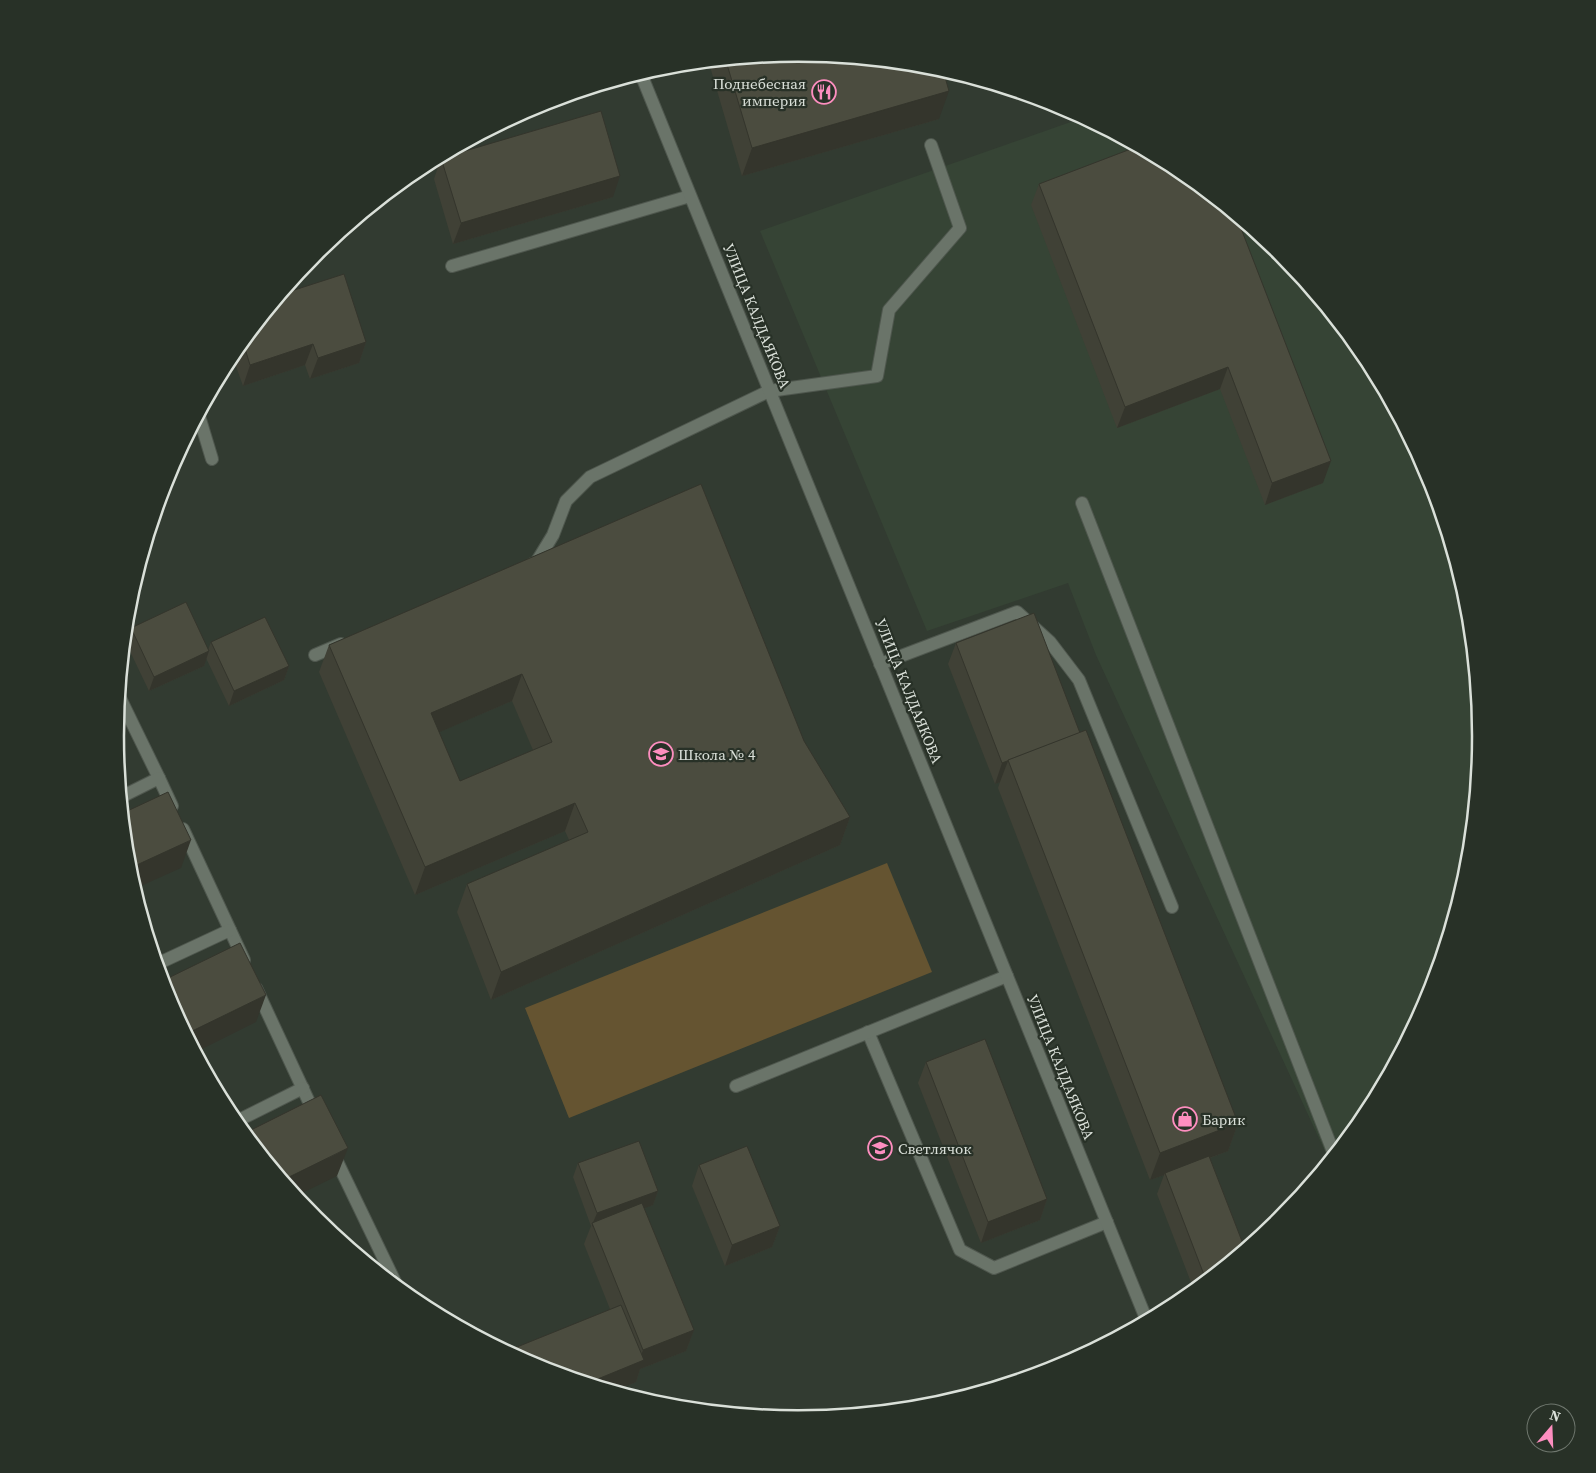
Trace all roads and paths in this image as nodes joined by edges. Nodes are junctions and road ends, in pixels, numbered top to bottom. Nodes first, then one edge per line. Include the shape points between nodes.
1 (644, 80) edge
2 (932, 145) dead end
3 (690, 196) junction
4 (452, 266) dead end
5 (769, 391) junction
6 (201, 424) edge
7 (212, 459) dead end
8 (1082, 503) dead end
9 (553, 535) junction
10 (560, 553) edge
11 (517, 571) edge
12 (352, 639) edge
13 (316, 655) dead end
14 (880, 664) junction
15 (125, 708) edge
16 (159, 778) junction
17 (127, 794) edge
18 (1172, 907) dead end
19 (230, 930) junction
20 (163, 961) edge
21 (1007, 976) junction
22 (868, 1032) junction
23 (736, 1086) dead end
24 (303, 1088) junction
25 (243, 1118) edge
26 (1332, 1148) edge
27 (1107, 1222) junction
28 (391, 1273) edge
29 (1144, 1314) edge

1 - 3 street, УЛИЦА КАЛДАЯКОВА
2 - 5 street via 960,228 889,310 877,376
3 - 4 street
3 - 5 street, УЛИЦА КАЛДАЯКОВА
5 - 9 street via 590,477 566,501
5 - 14 street, УЛИЦА КАЛДАЯКОВА
6 - 7 street
8 - 26 street
9 - 10 street
9 - 11 street via 536,563
12 - 13 street
14 - 18 street via 1017,612 1050,642 1079,680
14 - 21 street, УЛИЦА КАЛДАЯКОВА
15 - 16 street
16 - 17 street
16 - 19 street
19 - 20 street
19 - 24 street
21 - 22 street
21 - 27 street, УЛИЦА КАЛДАЯКОВА
22 - 23 street
22 - 27 street via 960,1250 994,1268
24 - 25 street
24 - 28 street
27 - 29 street, УЛИЦА КАЛДАЯКОВА

